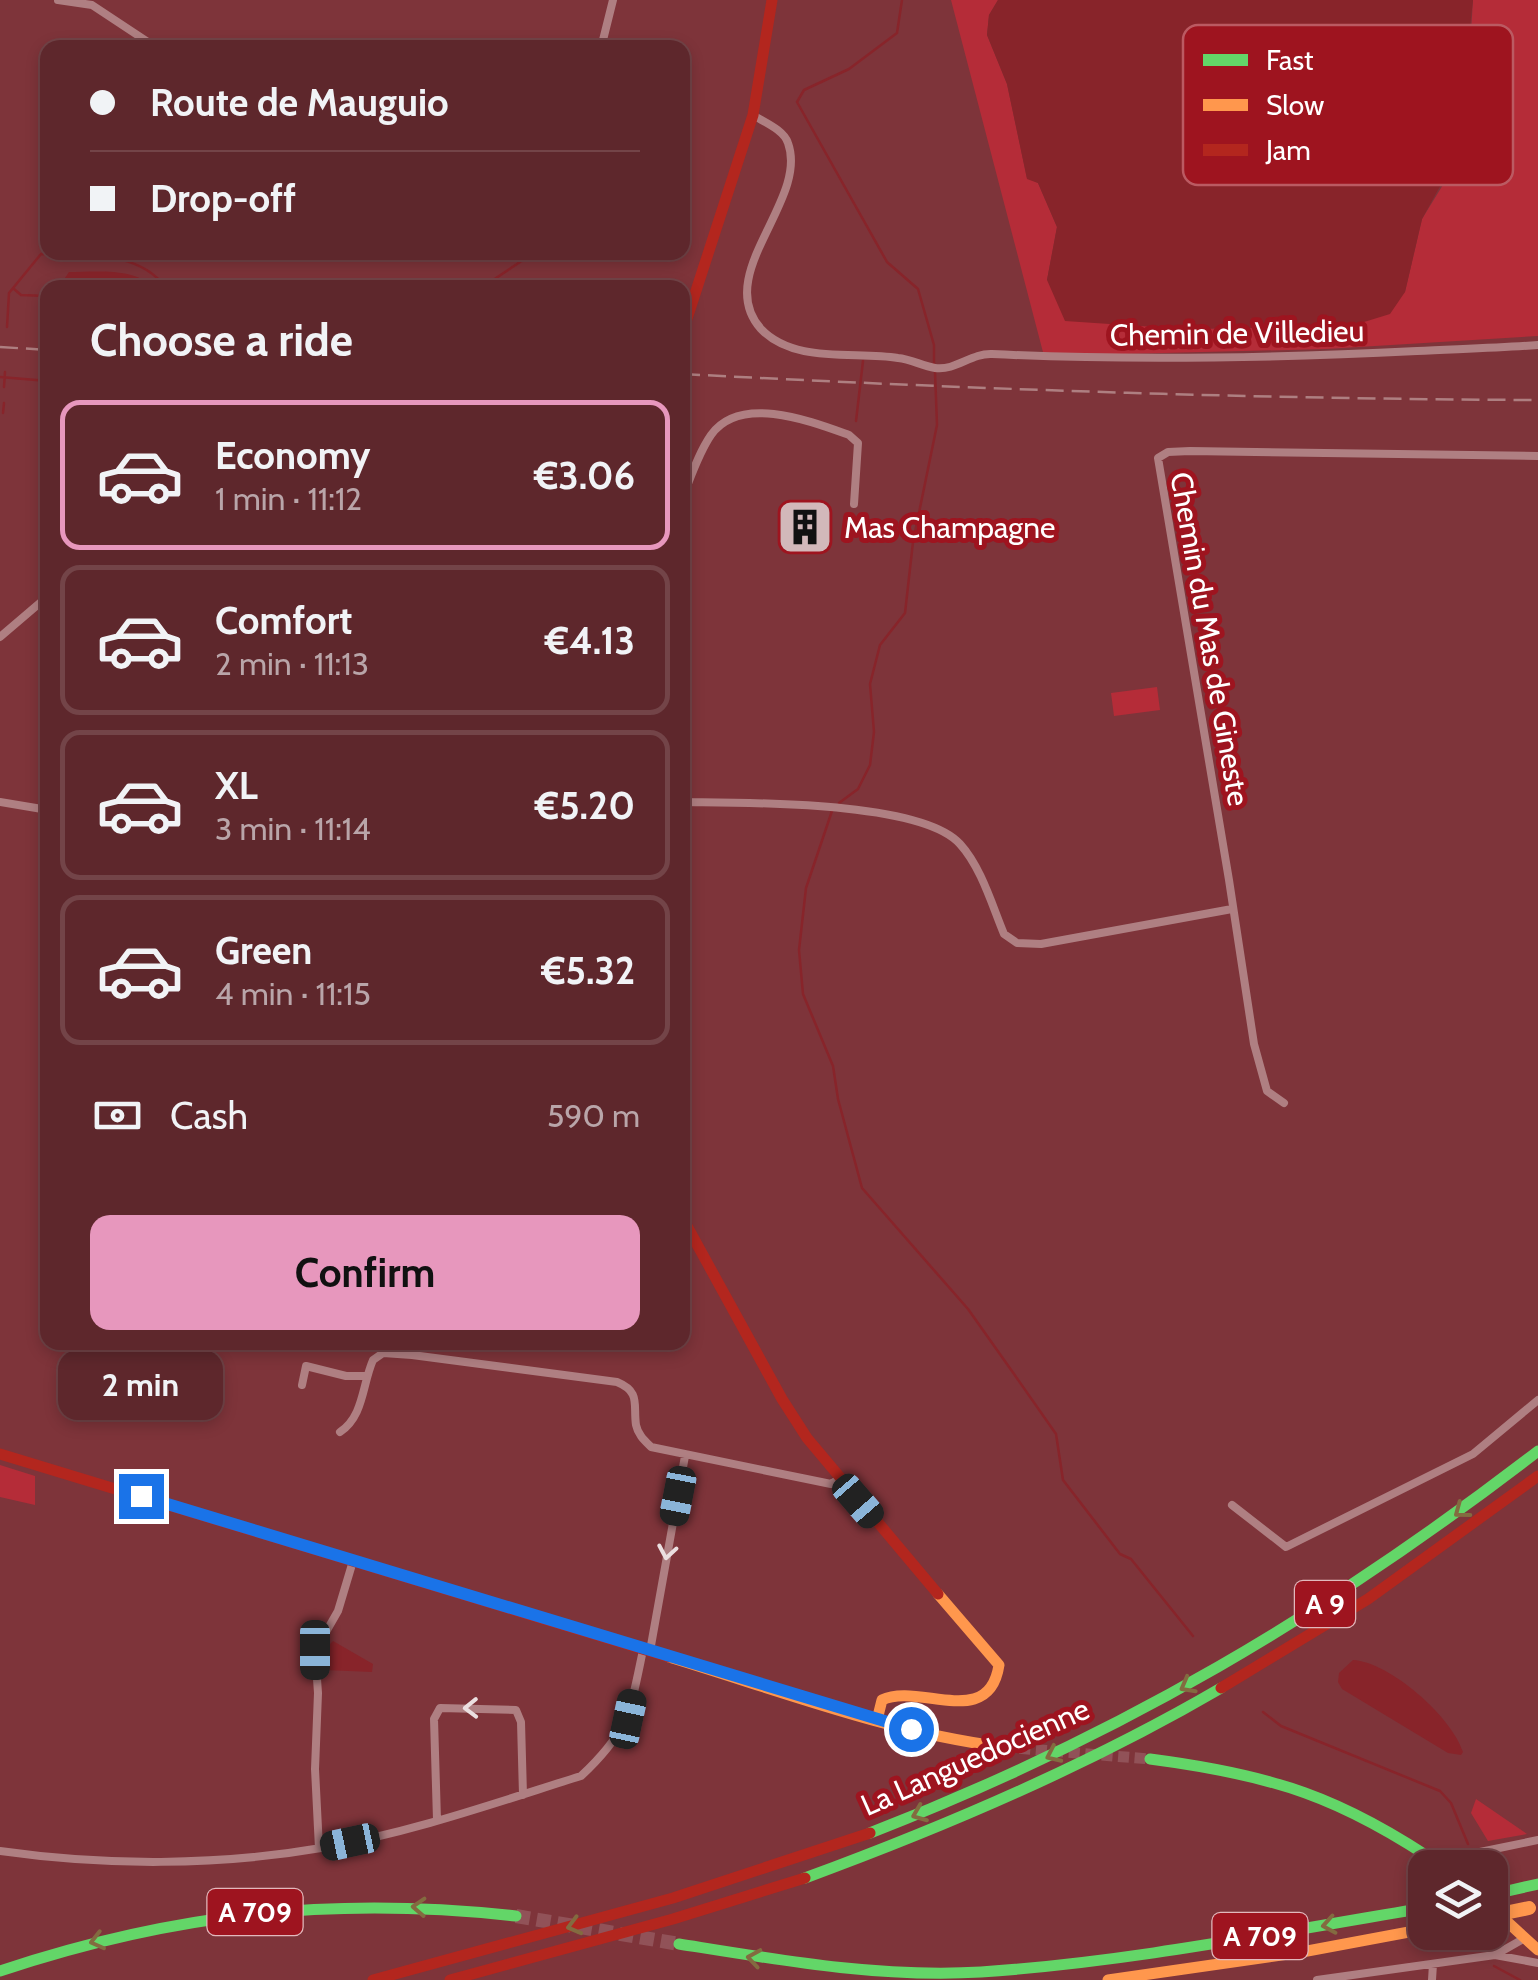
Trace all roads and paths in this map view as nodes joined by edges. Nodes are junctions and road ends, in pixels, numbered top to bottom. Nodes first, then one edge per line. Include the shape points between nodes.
1 (58, 0) edge
2 (613, 0) edge
3 (772, 0) edge
4 (144, 40) edge
5 (604, 40) edge
6 (753, 115) junction
7 (690, 309) edge
8 (1538, 345) edge
9 (1538, 456) edge
10 (690, 481) edge
11 (854, 504) dead end
12 (40, 603) edge
13 (0, 638) edge
14 (0, 802) edge
15 (690, 802) edge
16 (40, 809) edge
17 (1232, 909) junction
18 (1284, 1104) dead end
19 (690, 1231) edge
20 (366, 1376) junction
21 (302, 1385) dead end
22 (1538, 1400) edge
23 (340, 1432) dead end
24 (1538, 1451) edge
25 (684, 1456) junction
26 (7, 1457) edge
27 (1538, 1476) edge
28 (839, 1480) junction
29 (1232, 1505) dead end
30 (353, 1561) junction
31 (646, 1650) junction
32 (877, 1720) junction
33 (1002, 1748) tunnel mouth
34 (1150, 1759) tunnel mouth
35 (523, 1795) junction
36 (437, 1820) junction
37 (1538, 1840) edge
38 (319, 1848) junction
39 (1417, 1850) edge
40 (1490, 1850) edge
41 (0, 1851) edge
42 (1538, 1884) edge
43 (1508, 1890) edge
44 (1533, 1907) edge
45 (1408, 1911) edge
46 (1508, 1912) edge
47 (516, 1916) tunnel mouth
48 (1508, 1922) edge
49 (1408, 1932) edge
50 (679, 1944) tunnel mouth
51 (1534, 1946) edge
52 (1494, 1956) junction
53 (1433, 1964) junction
54 (1538, 1964) edge
55 (0, 1971) edge
56 (373, 1980) edge
57 (450, 1980) edge
58 (1108, 1980) edge
59 (1317, 1980) edge
60 (1432, 1980) edge

1 - 4 street via 92,5
2 - 5 street
3 - 6 main road
6 - 7 main road
6 - 8 street, Chemin de Villedieu via 783,134 790,158 781,205 755,251 749,302 772,340 795,350 902,358 936,368 980,353 1196,360
9 - 17 street, Chemin du Mas de Gineste via 1190,450 1158,458
10 - 11 street via 713,431 731,416 756,412 849,434 858,444
12 - 13 street
14 - 16 street
15 - 17 street via 822,804 936,828 961,844 1004,934 1017,944
17 - 18 street via 1262,1078 1267,1092
19 - 28 main road via 782,1399
20 - 21 street via 306,1366
20 - 23 street via 359,1410
20 - 25 street via 383,1353 617,1382 635,1395 640,1436 651,1447
22 - 29 street via 1473,1454 1286,1546
24 -> 56 main road, La Languedocienne / A 9 via 1287,1628 1147,1708 1008,1776 752,1876
25 - 28 street via 832,1484
25 -> 31 street
26 - 30 main road
27 - 57 main road, La Languedocienne / A 9 via 1302,1642 1036,1785 894,1846 756,1894
28 - 32 main road via 999,1665 996,1684 981,1698 892,1694 882,1700
30 - 31 main road
30 - 38 street via 338,1611 315,1650
31 - 32 main road
31 - 35 street via 622,1732 580,1776
32 - 33 main road
34 - 39 main road via 1293,1784 1356,1810
35 - 36 street
35 -> 36 street via 516,1710 440,1708 434,1719
36 - 38 street
37 - 40 street
38 - 41 street via 98,1861
42 - 43 main road
44 - 46 main road, bridge
45 -> 50 main road, A 709 via 1015,1970 832,1968
47 -> 55 main road, A 709 via 397,1906 259,1912 132,1933
48 - 51 main road
49 - 58 main road, A 709
51 - 52 street
52 - 53 street
52 - 54 street
53 - 59 street
53 - 60 street

